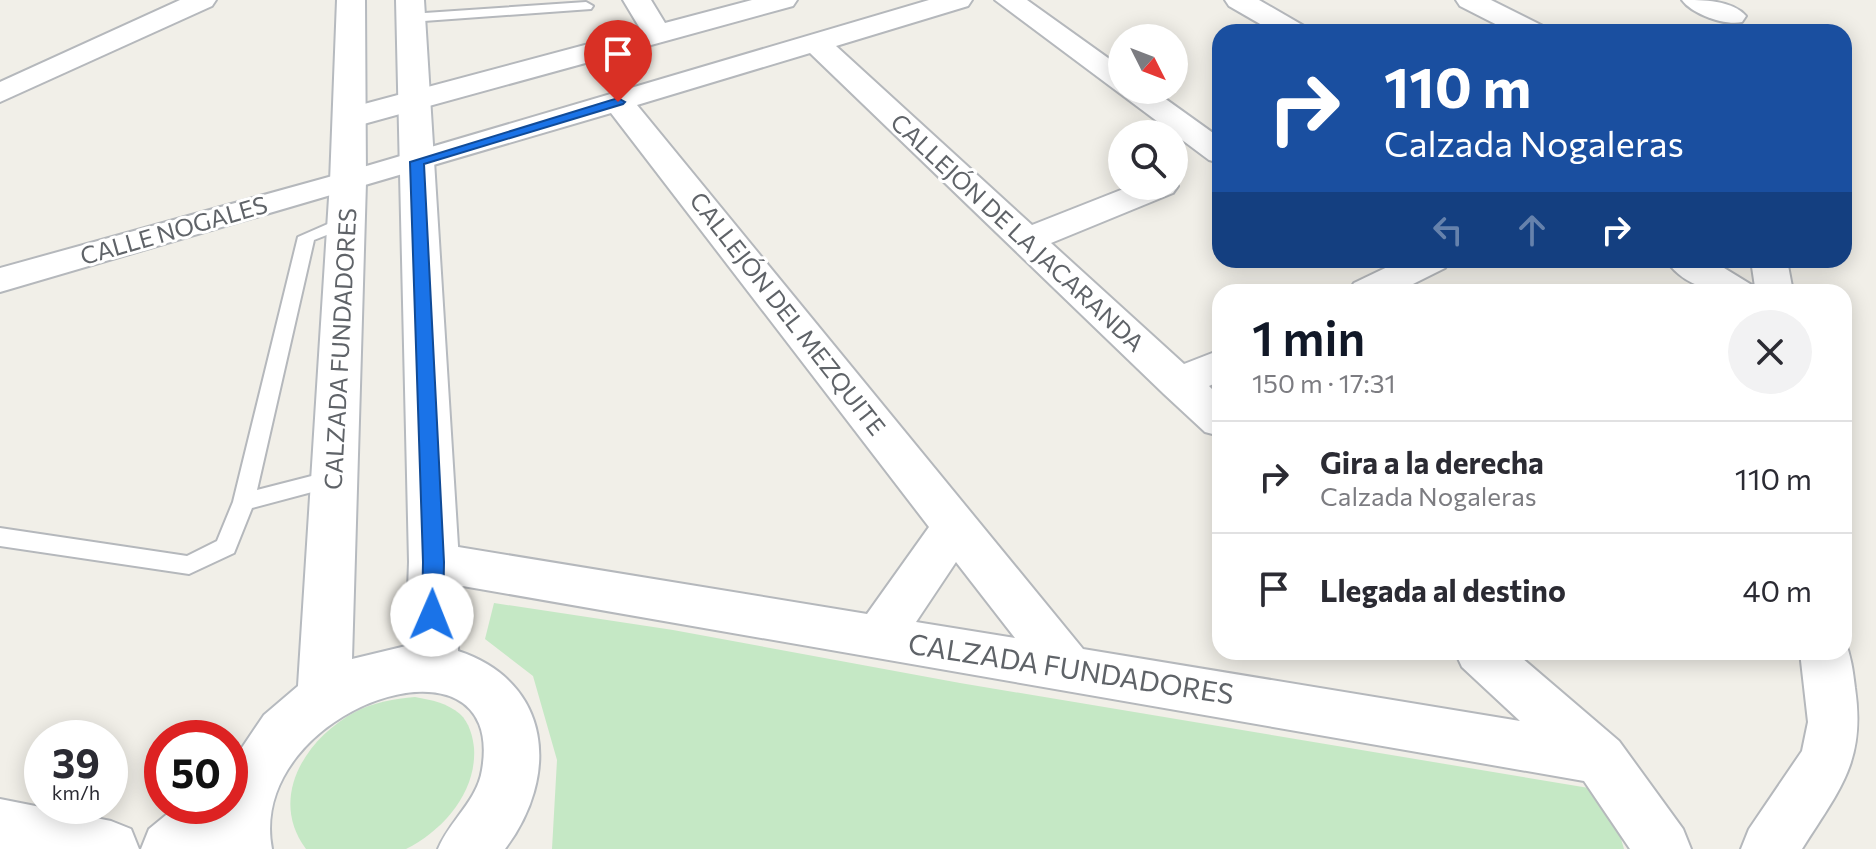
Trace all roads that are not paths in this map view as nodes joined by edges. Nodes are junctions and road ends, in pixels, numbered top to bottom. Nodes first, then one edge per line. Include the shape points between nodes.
1 (202, 0) edge
2 (351, 0) edge
3 (637, 0) edge
4 (783, 0) edge
5 (958, 0) edge
6 (1009, 0) edge
7 (1239, 0) edge
8 (1470, 0) edge
9 (1696, 0) edge
10 (586, 6) dead end
11 (410, 9) edge
12 (1732, 16) edge
13 (1280, 24) edge
14 (1517, 24) edge
15 (658, 34) junction
16 (816, 43) junction
17 (1108, 72) edge
18 (0, 93) edge
19 (413, 101) junction
20 (618, 102) junction
21 (1143, 104) edge
22 (349, 118) junction
23 (417, 162) junction
24 (1193, 172) edge
25 (347, 202) junction
26 (1026, 240) junction
27 (1419, 268) edge
28 (1698, 268) edge
29 (0, 280) edge
30 (1394, 284) edge
31 (1725, 284) edge
32 (1212, 368) edge
33 (1178, 384) junction
34 (1212, 414) edge
35 (335, 478) junction
36 (244, 502) junction
37 (955, 526) junction
38 (0, 537) edge
39 (434, 562) junction
40 (879, 637) junction
41 (1489, 660) edge
42 (1826, 660) edge
43 (431, 668) junction
44 (1068, 668) junction
45 (324, 698) junction
46 (1600, 759) junction
47 (248, 793) edge
48 (222, 824) edge
49 (0, 826) edge
50 (492, 835) edge
51 (111, 849) edge
52 (169, 849) edge
53 (1663, 849) edge
54 (1769, 849) edge

1 - 18 street
2 - 22 main road, CALZADA FUNDADORES
3 - 15 street
4 - 15 street
5 - 16 street, CALLE NOGALES
6 - 17 street
7 - 13 street
8 - 14 street
9 - 12 street
10 - 11 lane
11 - 19 main road
15 - 19 street
16 - 20 street, CALLE NOGALES
16 - 26 street, CALLEJÓN DE LA JACARANDA
19 - 22 street
19 - 23 main road
20 - 23 street, CALLE NOGALES
20 - 37 street, CALLEJÓN DEL MEZQUITE
21 - 24 street
22 - 25 main road, CALZADA FUNDADORES
23 - 25 street, CALLE NOGALES
23 - 39 main road
24 - 26 street
25 - 29 street, CALLE NOGALES
25 - 35 main road, CALZADA FUNDADORES
25 - 36 lane via 306,237
26 - 33 street, CALLEJÓN DE LA JACARANDA
27 - 30 street
28 - 31 street
32 - 33 street
33 - 34 street, CALLEJÓN DE LA JACARANDA
35 - 36 lane
35 - 45 main road, CALZADA FUNDADORES
36 - 38 lane via 226,547 189,565
37 - 40 street
37 - 44 street, CALLEJÓN DEL MEZQUITE
39 - 40 street, CALZADA FUNDADORES
39 - 43 main road
40 - 44 street, CALZADA FUNDADORES
41 - 46 street
42 - 54 street via 1834,722 1827,760
43 - 45 main road via 397,669
43 - 50 main road via 468,677 494,698 510,728 512,765
44 - 46 street, CALZADA FUNDADORES
45 - 47 main road via 281,735
46 - 53 street
48 - 52 street
49 - 51 street

